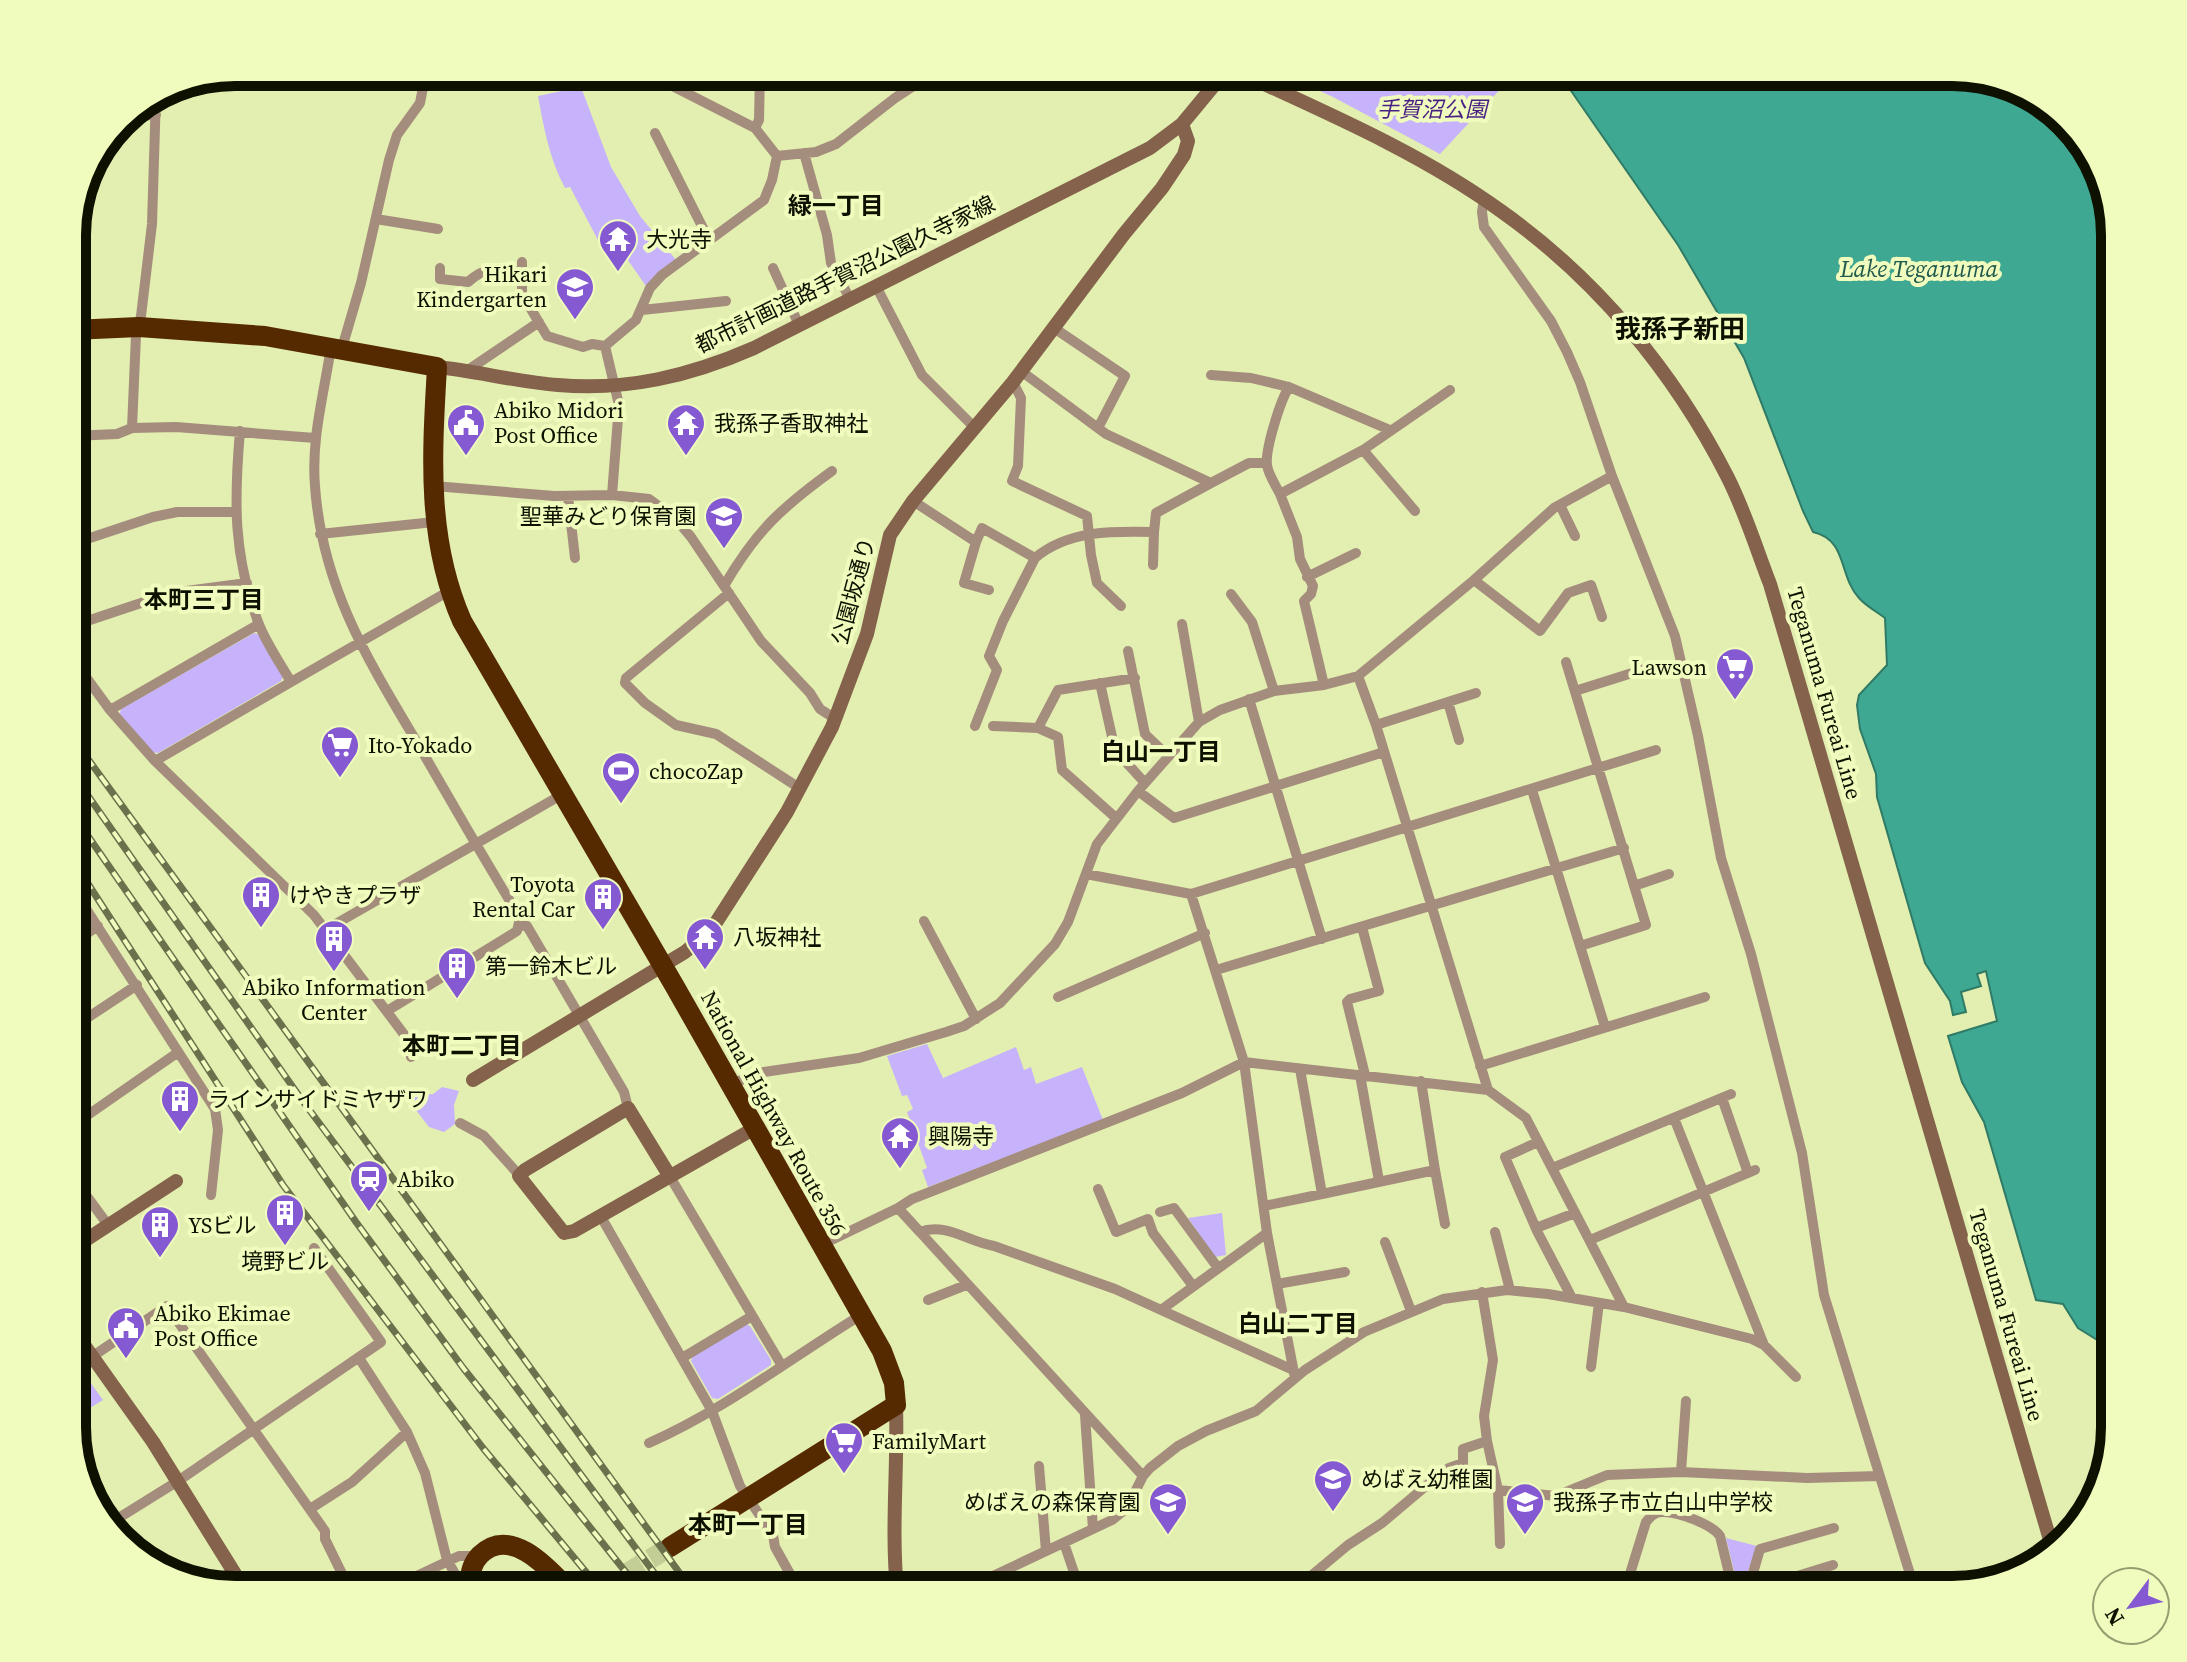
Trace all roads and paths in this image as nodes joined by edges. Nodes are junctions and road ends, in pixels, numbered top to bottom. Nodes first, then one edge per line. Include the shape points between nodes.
1 (423, 86) edge
2 (672, 86) edge
3 (760, 86) edge
4 (913, 86) edge
5 (1213, 86) edge
6 (1267, 86) edge
7 (156, 108) edge
8 (146, 115) edge
9 (156, 115) junction
10 (1182, 124) junction
11 (755, 128) junction
12 (655, 133) dead end
13 (804, 153) junction
14 (777, 156) junction
15 (1484, 199) junction
16 (376, 219) junction
17 (438, 229) dead end
18 (709, 240) junction
19 (773, 268) dead end
20 (439, 278) dead end
21 (876, 286) junction
22 (850, 299) junction
23 (726, 301) dead end
24 (642, 310) junction
25 (539, 322) junction
26 (799, 325) junction
27 (139, 327) junction
28 (1054, 328) junction
29 (86, 329) edge
30 (605, 346) junction
31 (337, 347) junction
32 (437, 367) junction
33 (468, 370) junction
34 (1211, 375) dead end
35 (1017, 377) junction
36 (614, 386) junction
37 (1289, 387) junction
38 (1450, 390) dead end
39 (974, 427) junction
40 (132, 428) junction
41 (1098, 428) junction
42 (1390, 430) junction
43 (240, 431) junction
44 (86, 435) edge
45 (315, 438) junction
46 (1363, 450) junction
47 (1266, 463) junction
48 (832, 471) dead end
49 (1612, 476) junction
50 (1211, 483) junction
51 (434, 486) junction
52 (1280, 494) junction
53 (612, 495) junction
54 (568, 496) junction
55 (913, 501) junction
56 (1560, 505) junction
57 (1415, 511) dead end
58 (235, 512) junction
59 (434, 522) junction
60 (1154, 532) junction
61 (320, 534) junction
62 (1090, 534) junction
63 (1575, 536) dead end
64 (86, 539) edge
65 (976, 542) junction
66 (1356, 553) dead end
67 (575, 558) dead end
68 (1035, 558) junction
69 (1153, 565) dead end
70 (1307, 577) junction
71 (1474, 580) junction
72 (247, 583) junction
73 (727, 589) junction
74 (989, 590) dead end
75 (449, 591) junction
76 (1231, 594) dead end
77 (1121, 606) dead end
78 (1602, 617) dead end
79 (86, 621) edge
80 (259, 624) junction
81 (1182, 624) dead end
82 (359, 643) junction
83 (1128, 651) dead end
84 (1566, 662) dead end
85 (1648, 668) dead end
86 (1358, 676) junction
87 (86, 677) edge
88 (1135, 678) junction
89 (291, 682) junction
90 (1100, 683) junction
91 (1324, 685) junction
92 (1274, 691) junction
93 (1575, 691) junction
94 (1476, 693) dead end
95 (1249, 699) junction
96 (1448, 702) junction
97 (110, 710) junction
98 (834, 718) junction
99 (1199, 722) junction
100 (1376, 725) junction
101 (975, 726) dead end
102 (993, 726) dead end
103 (1038, 728) junction
104 (1459, 740) dead end
105 (1656, 750) dead end
106 (1384, 752) junction
107 (1168, 756) junction
108 (155, 761) junction
109 (1600, 769) junction
110 (1275, 786) junction
111 (1142, 787) junction
112 (801, 789) junction
113 (1532, 790) junction
114 (563, 794) junction
115 (1116, 818) junction
116 (1407, 827) junction
117 (476, 844) junction
118 (1624, 848) junction
119 (1299, 862) junction
120 (1556, 869) junction
121 (1086, 874) junction
122 (1669, 874) dead end
123 (1634, 886) junction
124 (1191, 894) junction
125 (1431, 906) junction
126 (86, 908) edge
127 (924, 921) dead end
128 (521, 925) junction
129 (98, 926) junction
130 (1362, 927) junction
131 (325, 930) junction
132 (1205, 933) junction
133 (86, 934) edge
134 (1322, 939) junction
135 (1580, 946) junction
136 (663, 965) junction
137 (1216, 970) junction
138 (137, 985) junction
139 (1058, 997) dead end
140 (1705, 997) dead end
141 (387, 1011) junction
142 (580, 1015) junction
143 (86, 1019) edge
144 (976, 1019) junction
145 (1605, 1027) junction
146 (177, 1053) junction
147 (411, 1057) dead end
148 (1244, 1062) junction
149 (1480, 1066) junction
150 (1300, 1069) junction
151 (1362, 1075) junction
152 (473, 1080) dead end
153 (1421, 1081) junction
154 (730, 1084) junction
155 (1488, 1090) junction
156 (628, 1108) junction
157 (86, 1116) edge
158 (1674, 1118) junction
159 (460, 1123) dead end
160 (755, 1128) junction
161 (1538, 1142) junction
162 (1552, 1168) junction
163 (1435, 1170) junction
164 (669, 1175) junction
165 (520, 1176) junction
166 (176, 1181) dead end
167 (1379, 1181) junction
168 (1098, 1189) dead end
169 (1704, 1193) junction
170 (1322, 1194) junction
171 (86, 1195) edge
172 (211, 1195) dead end
173 (1264, 1206) junction
174 (898, 1208) junction
175 (1160, 1212) dead end
176 (1575, 1213) junction
177 (600, 1215) junction
178 (1445, 1224) dead end
179 (108, 1225) junction
180 (1536, 1228) junction
181 (920, 1232) junction
182 (1495, 1232) dead end
183 (1267, 1233) junction
184 (86, 1240) edge
185 (1590, 1240) junction
186 (1385, 1242) dead end
187 (821, 1245) junction
188 (314, 1248) dead end
189 (1218, 1268) junction
190 (1345, 1272) dead end
191 (1277, 1284) junction
192 (966, 1285) junction
193 (1193, 1286) junction
194 (1510, 1290) junction
195 (1482, 1292) junction
196 (1572, 1298) junction
197 (928, 1300) dead end
198 (1599, 1303) junction
199 (1624, 1307) junction
200 (1161, 1310) junction
201 (1411, 1311) junction
202 (861, 1315) junction
203 (752, 1316) junction
204 (1764, 1345) junction
205 (86, 1347) edge
206 (93, 1356) junction
207 (359, 1358) junction
208 (682, 1358) junction
209 (782, 1366) junction
210 (1591, 1367) dead end
211 (1294, 1374) junction
212 (1796, 1377) dead end
213 (1686, 1401) dead end
214 (896, 1405) junction
215 (712, 1411) junction
216 (1085, 1415) junction
217 (255, 1429) junction
218 (407, 1432) junction
219 (1487, 1441) junction
220 (649, 1443) dead end
221 (1039, 1466) dead end
222 (1681, 1472) junction
223 (1143, 1476) junction
224 (1879, 1476) junction
225 (178, 1481) junction
226 (1498, 1490) junction
227 (749, 1497) junction
228 (310, 1509) junction
229 (118, 1519) edge
230 (1834, 1528) dead end
231 (1093, 1529) junction
232 (2050, 1539) edge
233 (1064, 1543) junction
234 (1500, 1544) dead end
235 (670, 1547) tunnel mouth
236 (1046, 1551) junction
237 (447, 1560) junction
238 (476, 1560) junction
239 (1833, 1565) dead end
240 (236, 1576) edge
241 (343, 1576) edge
242 (415, 1576) edge
243 (456, 1576) edge
244 (471, 1576) edge
245 (556, 1576) edge
246 (791, 1576) edge
247 (896, 1576) edge
248 (990, 1576) edge
249 (1075, 1576) edge
250 (1311, 1576) edge
251 (1629, 1576) edge
252 (1730, 1576) edge
253 (1753, 1576) edge
254 (1796, 1576) edge
255 (1911, 1576) edge

1 - 16 street via 420,103 397,135
2 - 11 street
3 - 11 street
4 - 13 street via 836,144
5 - 10 street, 都市計画道路手賀沼公園久寺家線
6 - 15 street, Teganuma Fureai Line via 1427,164
7 - 9 street
8 - 9 street
9 - 27 street via 152,224
10 - 21 street, 都市計画道路手賀沼公園久寺家線 via 1150,148
10 - 28 street, 公園坂通り via 1188,141 1174,171
11 - 14 street
12 - 18 street
13 - 14 street
13 - 22 street via 831,263
14 - 18 street via 764,200
15 - 49 street via 1484,227 1551,321 1580,382
15 - 232 street, Teganuma Fureai Line via 1570,267 1645,347 1710,444 1741,507 1774,598
16 - 17 street
16 - 31 street
18 - 24 street via 656,281
19 - 26 street
20 - 25 street via 468,282 480,271 522,267 522,294
21 - 22 street, 都市計画道路手賀沼公園久寺家線
21 - 39 street via 922,375
22 - 26 street, 都市計画道路手賀沼公園久寺家線
23 - 24 street
24 - 30 street
25 - 30 street via 547,336 583,347
25 - 33 street
26 - 36 street, 都市計画道路手賀沼公園久寺家線 via 707,368
27 - 29 highway
27 - 31 highway
27 - 40 street
28 - 35 street, 公園坂通り
28 - 41 street via 1125,376
30 - 36 street
31 - 32 highway
31 - 45 street
32 - 33 street, 都市計画道路手賀沼公園久寺家線
32 - 51 highway, National Highway Route 356
33 - 36 street, 都市計画道路手賀沼公園久寺家線 via 557,385
34 - 37 street
35 - 39 street, 公園坂通り
35 - 41 street
35 - 62 street via 1018,466 1012,481 1087,516
36 - 53 street via 619,405
37 - 42 street
37 - 47 street
38 - 42 street
39 - 55 street, 公園坂通り
40 - 43 street
40 - 44 street
41 - 50 street
42 - 46 street
43 - 45 street
43 - 58 street
45 - 61 street
46 - 52 street
46 - 57 street
47 - 50 street via 1249,463
47 - 52 street
48 - 73 street via 768,522
49 - 56 street
49 - 224 street via 1675,636 1721,858 1802,1153 1824,1295
50 - 60 street via 1156,513
51 - 54 street
51 - 59 highway, National Highway Route 356
52 - 70 street
53 - 54 street
53 - 73 street via 649,499 663,507
54 - 67 street
55 - 65 street
55 - 98 street, 公園坂通り via 890,535 867,634
56 - 63 street
56 - 71 street
58 - 64 street via 177,512
58 - 72 street
59 - 61 street
59 - 75 highway, National Highway Route 356
60 - 62 street
60 - 69 street
61 - 82 street
62 - 68 street
62 - 77 street via 1097,583
65 - 68 street via 982,528
65 - 74 street via 964,583
66 - 70 street
68 - 101 street via 989,656 997,670
70 - 91 street via 1313,586 1304,601
71 - 78 street via 1540,631 1568,593 1591,585
71 - 86 street
72 - 79 street via 171,593
72 - 80 street
73 - 98 street via 776,659
73 - 112 street via 625,683 676,725 716,734
75 - 82 street
75 - 114 highway, National Highway Route 356
76 - 92 street via 1252,622
80 - 89 street
80 - 97 street
81 - 99 street
82 - 89 street
82 - 117 street
83 - 88 street
84 - 93 street
85 - 93 street
86 - 91 street
86 - 100 street
87 - 97 street
88 - 90 street
88 - 107 street via 1145,734
89 - 108 street
90 - 103 street via 1058,690
90 - 111 street via 1115,750
91 - 92 street
92 - 95 street
93 - 109 street
94 - 96 street
95 - 99 street
95 - 110 street
96 - 100 street
96 - 104 street
97 - 108 street
98 - 112 street, 公園坂通り
99 - 107 street
100 - 106 street
102 - 103 street
103 - 115 street via 1058,737 1062,770
105 - 109 street
106 - 110 street
106 - 116 street
107 - 111 street
108 - 131 street
109 - 113 street
109 - 118 street
110 - 111 street via 1174,818
110 - 119 street
111 - 115 street
112 - 136 street, 公園坂通り via 717,921 694,946
113 - 116 street
113 - 120 street
114 - 117 street
114 - 136 highway, National Highway Route 356
115 - 121 street via 1097,844
116 - 119 street
116 - 125 street
117 - 128 street
117 - 131 street
118 - 120 street
118 - 123 street
119 - 124 street
119 - 134 street
120 - 125 street
120 - 135 street
121 - 124 street
121 - 144 street via 1055,944 1000,1003
122 - 123 street
123 - 135 street via 1646,925
124 - 132 street
125 - 130 street
125 - 149 street
126 - 129 street
127 - 144 street
128 - 141 street
128 - 142 street via 527,926
129 - 133 street
129 - 138 street
130 - 134 street
130 - 151 street via 1379,991 1347,1002
131 - 141 street
132 - 137 street
132 - 139 street
134 - 137 street
135 - 145 street
136 - 142 street, 公園坂通り
136 - 154 highway, National Highway Route 356
137 - 148 street
138 - 143 street
138 - 146 street
140 - 145 street
141 - 147 street via 406,1037
142 - 152 street, 公園坂通り
142 - 156 street
144 - 154 street via 859,1058 764,1072
145 - 149 street
146 - 157 street
146 - 172 street via 218,1116
148 - 150 street
148 - 173 street
148 - 174 street via 1182,1093
149 - 155 street
150 - 151 street
150 - 170 street
151 - 153 street
151 - 167 street
153 - 155 street
153 - 163 street
154 - 160 highway, National Highway Route 356
155 - 161 street via 1526,1118
156 - 164 street
156 - 165 street
158 - 162 street
158 - 169 street
158 - 169 street via 1726,1096 1752,1171
159 - 165 street via 484,1136
160 - 164 street
160 - 187 highway, National Highway Route 356
161 - 162 street
161 - 180 street via 1505,1157
162 - 176 street
163 - 167 street
163 - 178 street
164 - 177 street
164 - 203 street
165 - 177 street via 564,1233
166 - 179 street
167 - 170 street
168 - 193 street via 1116,1232 1148,1219
169 - 185 street
169 - 204 street
170 - 173 street
171 - 179 street
173 - 183 street
174 - 181 street
174 - 187 street
175 - 189 street via 1174,1208
176 - 180 street
176 - 185 street
177 - 208 street
179 - 184 street
180 - 196 street
181 - 192 street
181 - 200 street via 953,1232
182 - 194 street
183 - 189 street
183 - 191 street
185 - 199 street
186 - 201 street
187 - 202 highway, National Highway Route 356
188 - 207 street via 381,1342
189 - 193 street
190 - 191 street
191 - 211 street
192 - 197 street
192 - 216 street
193 - 200 street
194 - 195 street
194 - 196 street
195 - 201 street
195 - 219 street via 1493,1360 1484,1416
196 - 198 street
198 - 199 street
198 - 210 street
199 - 204 street
200 - 211 street
201 - 211 street
202 - 209 street
202 - 214 highway, National Highway Route 356 via 889,1367
203 - 208 street
203 - 209 street
204 - 212 street
205 - 206 street
206 - 217 street via 167,1306
206 - 225 street
207 - 217 street
207 - 218 street
208 - 215 street
209 - 215 street
211 - 223 street via 1256,1411 1178,1446
213 - 222 street
214 - 227 highway
214 - 247 street
215 - 220 street
215 - 227 street
216 - 223 street
216 - 231 street
217 - 225 street
217 - 228 street
218 - 228 street via 352,1482
218 - 237 street via 425,1473
219 - 226 street
219 - 250 street via 1463,1449 1463,1463 1449,1468
221 - 236 street
222 - 224 street
222 - 226 street via 1607,1475 1556,1496
223 - 231 street via 1122,1514
224 - 255 street
225 - 229 street
225 - 240 street
226 - 234 street
227 - 235 highway
227 - 246 street
228 - 241 street
230 - 253 street via 1760,1549
231 - 233 street
233 - 236 street
233 - 249 street
236 - 248 street
237 - 238 street
237 - 242 street
237 - 243 street
238 - 244 highway
238 - 245 highway via 491,1548 515,1547 536,1557
239 - 254 street
251 - 252 street via 1646,1522 1664,1511 1716,1530

